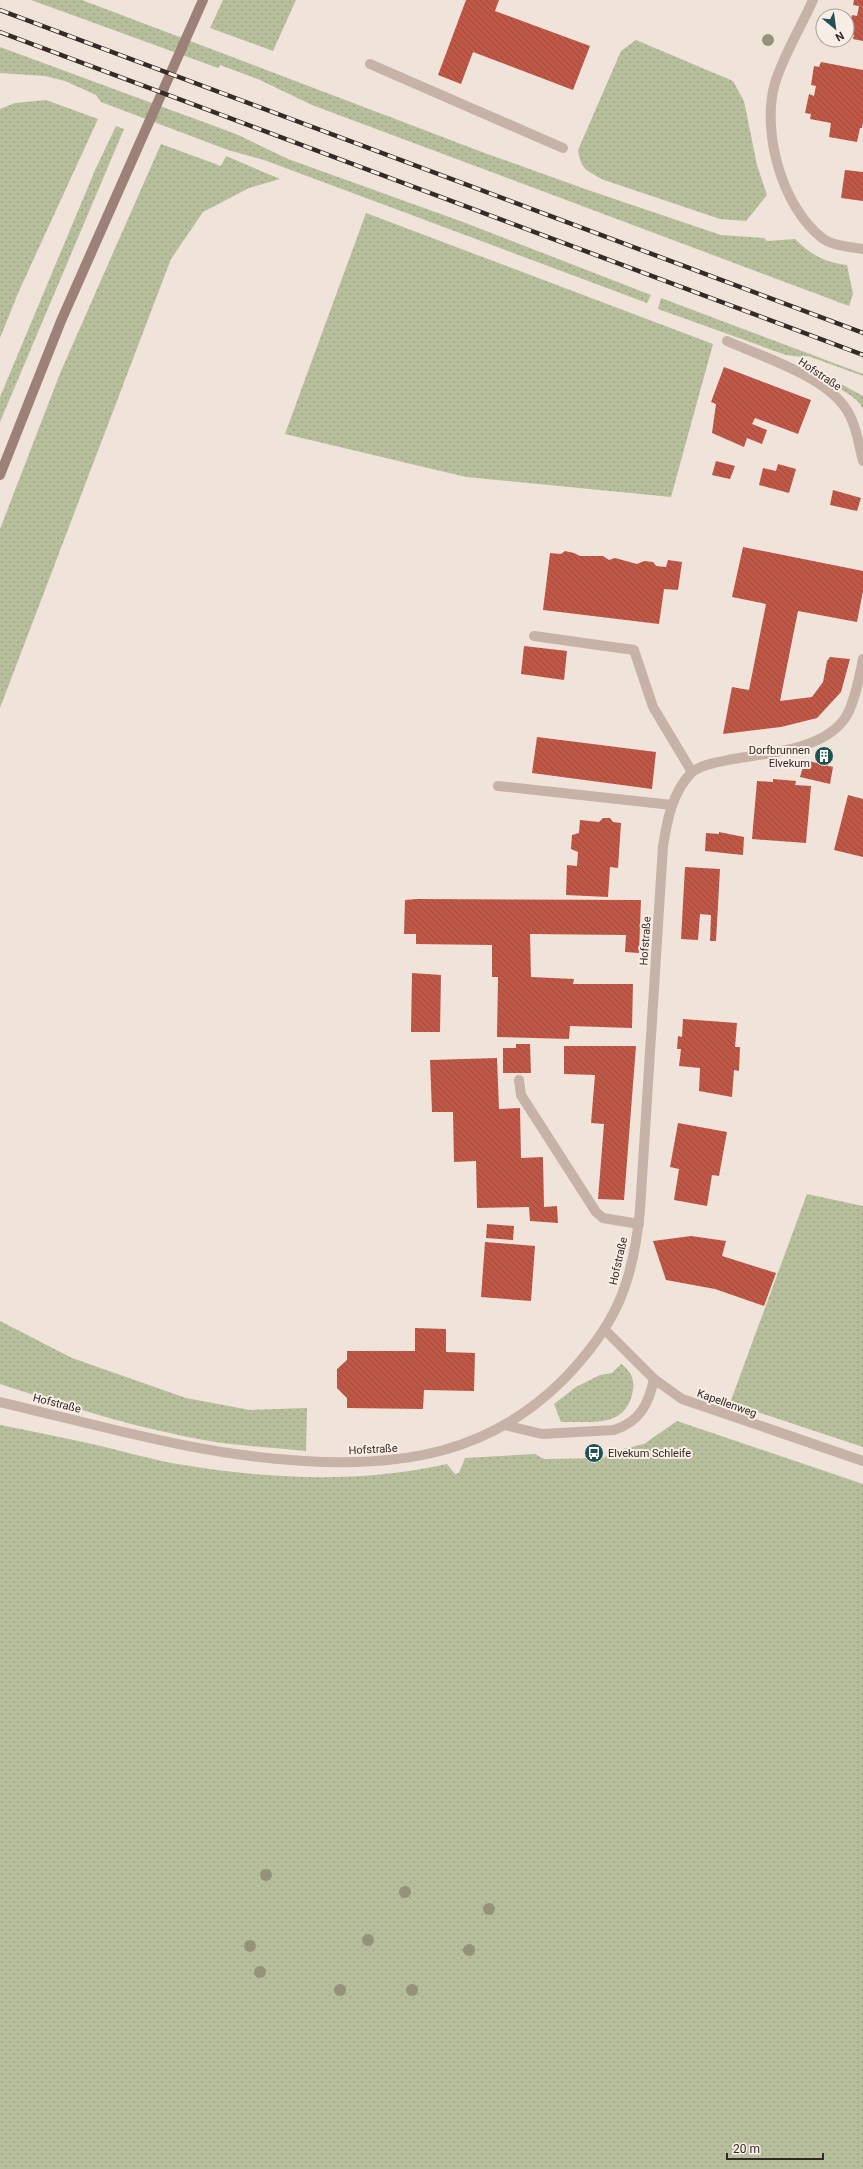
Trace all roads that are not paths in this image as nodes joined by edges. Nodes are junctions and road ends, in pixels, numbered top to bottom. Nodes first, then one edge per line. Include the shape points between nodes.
1 (203, 0) edge
2 (813, 0) edge
3 (370, 64) dead end
4 (563, 148) dead end
5 (863, 249) edge
6 (727, 341) dead end
7 (863, 461) edge
8 (0, 475) edge
9 (534, 636) dead end
10 (863, 659) edge
11 (692, 772) junction
12 (498, 786) dead end
13 (672, 805) junction
14 (519, 1080) dead end
15 (639, 1224) junction
16 (605, 1330) junction
17 (654, 1379) junction
18 (0, 1402) edge
19 (504, 1425) junction
20 (863, 1462) edge

1 - 8 main road via 61,321
2 - 5 street via 775,83 770,112 773,144 787,191 810,226 823,239
3 - 4 street
6 - 7 street, Hofstraße via 797,371 838,400 854,426
9 - 11 street via 634,650 653,708
10 - 11 street, Hofstraße via 847,715 822,738 806,745 715,762
11 - 13 street, Hofstraße via 680,787
12 - 13 street
13 - 15 street, Hofstraße via 663,846
14 - 15 street via 521,1096 596,1212 603,1218
15 - 16 street, Hofstraße via 630,1273 621,1300
16 - 17 street, Kapellenweg
16 - 19 street, Hofstraße via 589,1352 558,1384
17 - 19 street via 650,1398 641,1414 629,1424 614,1430 542,1434
17 - 20 street, Kapellenweg via 682,1399
18 - 19 street, Hofstraße via 212,1452 335,1463 382,1462 420,1457 469,1443

